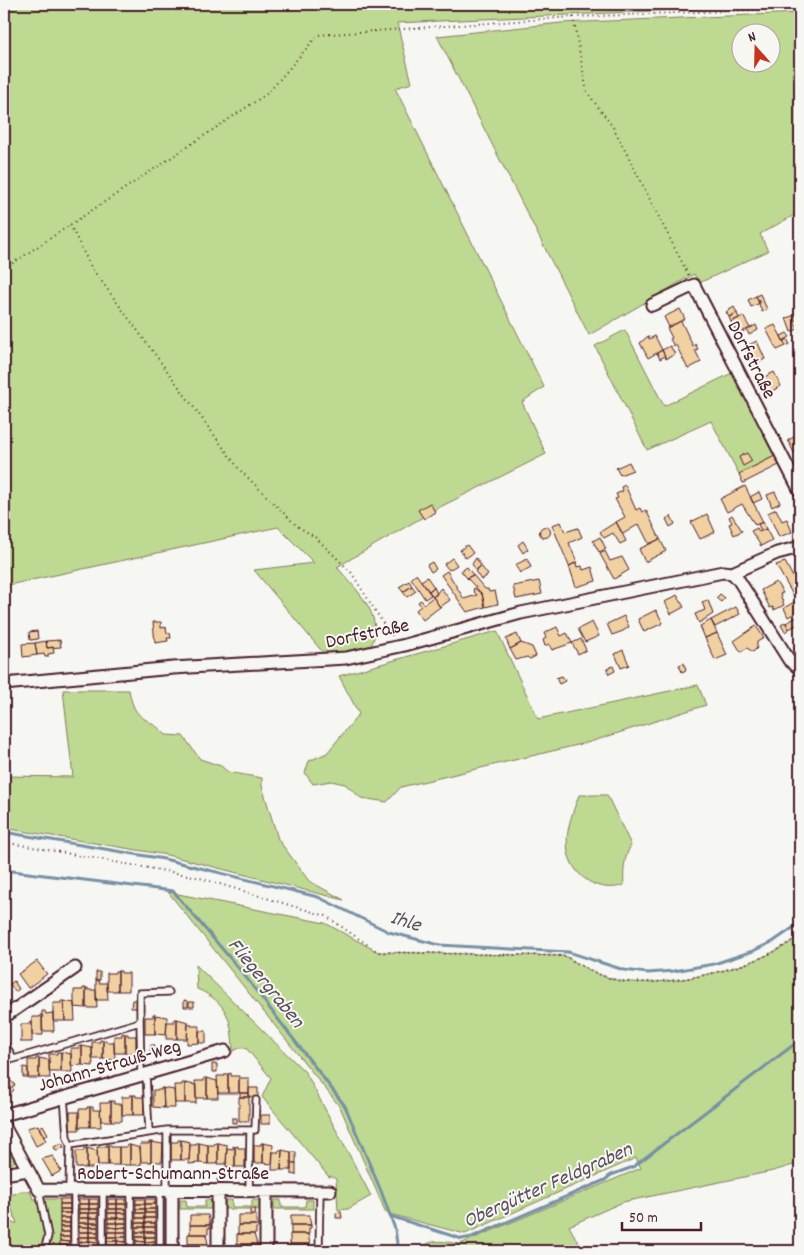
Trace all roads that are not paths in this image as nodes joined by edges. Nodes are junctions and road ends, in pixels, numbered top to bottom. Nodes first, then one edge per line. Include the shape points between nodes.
1 (652, 305) dead end
2 (800, 491) edge
3 (800, 547) edge
4 (732, 573) junction
5 (800, 669) edge
6 (4, 684) edge
7 (75, 968) dead end
8 (169, 992) dead end
9 (4, 1017) edge
10 (140, 1022) junction
11 (4, 1044) edge
12 (224, 1051) dead end
13 (143, 1074) junction
14 (64, 1096) junction
15 (256, 1100) dead end
16 (4, 1115) edge
17 (4, 1126) edge
18 (167, 1130) junction
19 (250, 1130) junction
20 (149, 1132) junction
21 (70, 1146) junction
22 (28, 1170) junction
23 (4, 1174) edge
24 (39, 1190) junction
25 (72, 1190) junction
26 (103, 1190) junction
27 (131, 1190) junction
28 (166, 1190) junction
29 (218, 1191) junction
30 (249, 1191) junction
31 (266, 1191) junction
32 (325, 1191) joint
33 (44, 1251) edge
34 (74, 1251) edge
35 (103, 1251) edge
36 (131, 1251) edge
37 (160, 1251) edge
38 (172, 1251) edge
39 (218, 1251) edge
40 (266, 1251) edge
41 (319, 1251) edge

1 - 2 street, Dorfstraße via 694,285
3 - 4 street, Dorfstraße via 777,553
4 - 5 street via 789,660
4 - 6 street, Dorfstraße via 712,572 521,613 362,656 173,668
7 - 9 street
8 - 10 lane via 140,993
10 - 11 lane via 14,1058
10 - 13 lane
12 - 13 street, Johann-Strauß-Weg
13 - 14 street, Johann-Strauß-Weg
13 - 20 lane
14 - 16 street, Johann-Strauß-Weg
14 - 21 lane
15 - 19 lane via 255,1130
17 - 22 street
18 - 19 lane
18 - 20 lane
18 - 28 lane
19 - 30 lane
20 - 21 lane
21 - 25 lane
22 - 23 street
22 - 24 street
24 - 25 street, Robert-Schumann-Straße
24 - 33 lane via 48,1236
25 - 26 street, Robert-Schumann-Straße
25 - 34 lane
26 - 27 street, Robert-Schumann-Straße
26 - 35 lane
27 - 28 street, Robert-Schumann-Straße
27 - 36 lane
28 - 29 street, Robert-Schumann-Straße
28 - 37 lane
28 - 38 street
29 - 30 street, Robert-Schumann-Straße
29 - 39 street
30 - 31 street, Robert-Schumann-Straße
31 - 32 street, Robert-Schumann-Straße
31 - 40 street
32 - 41 lane

